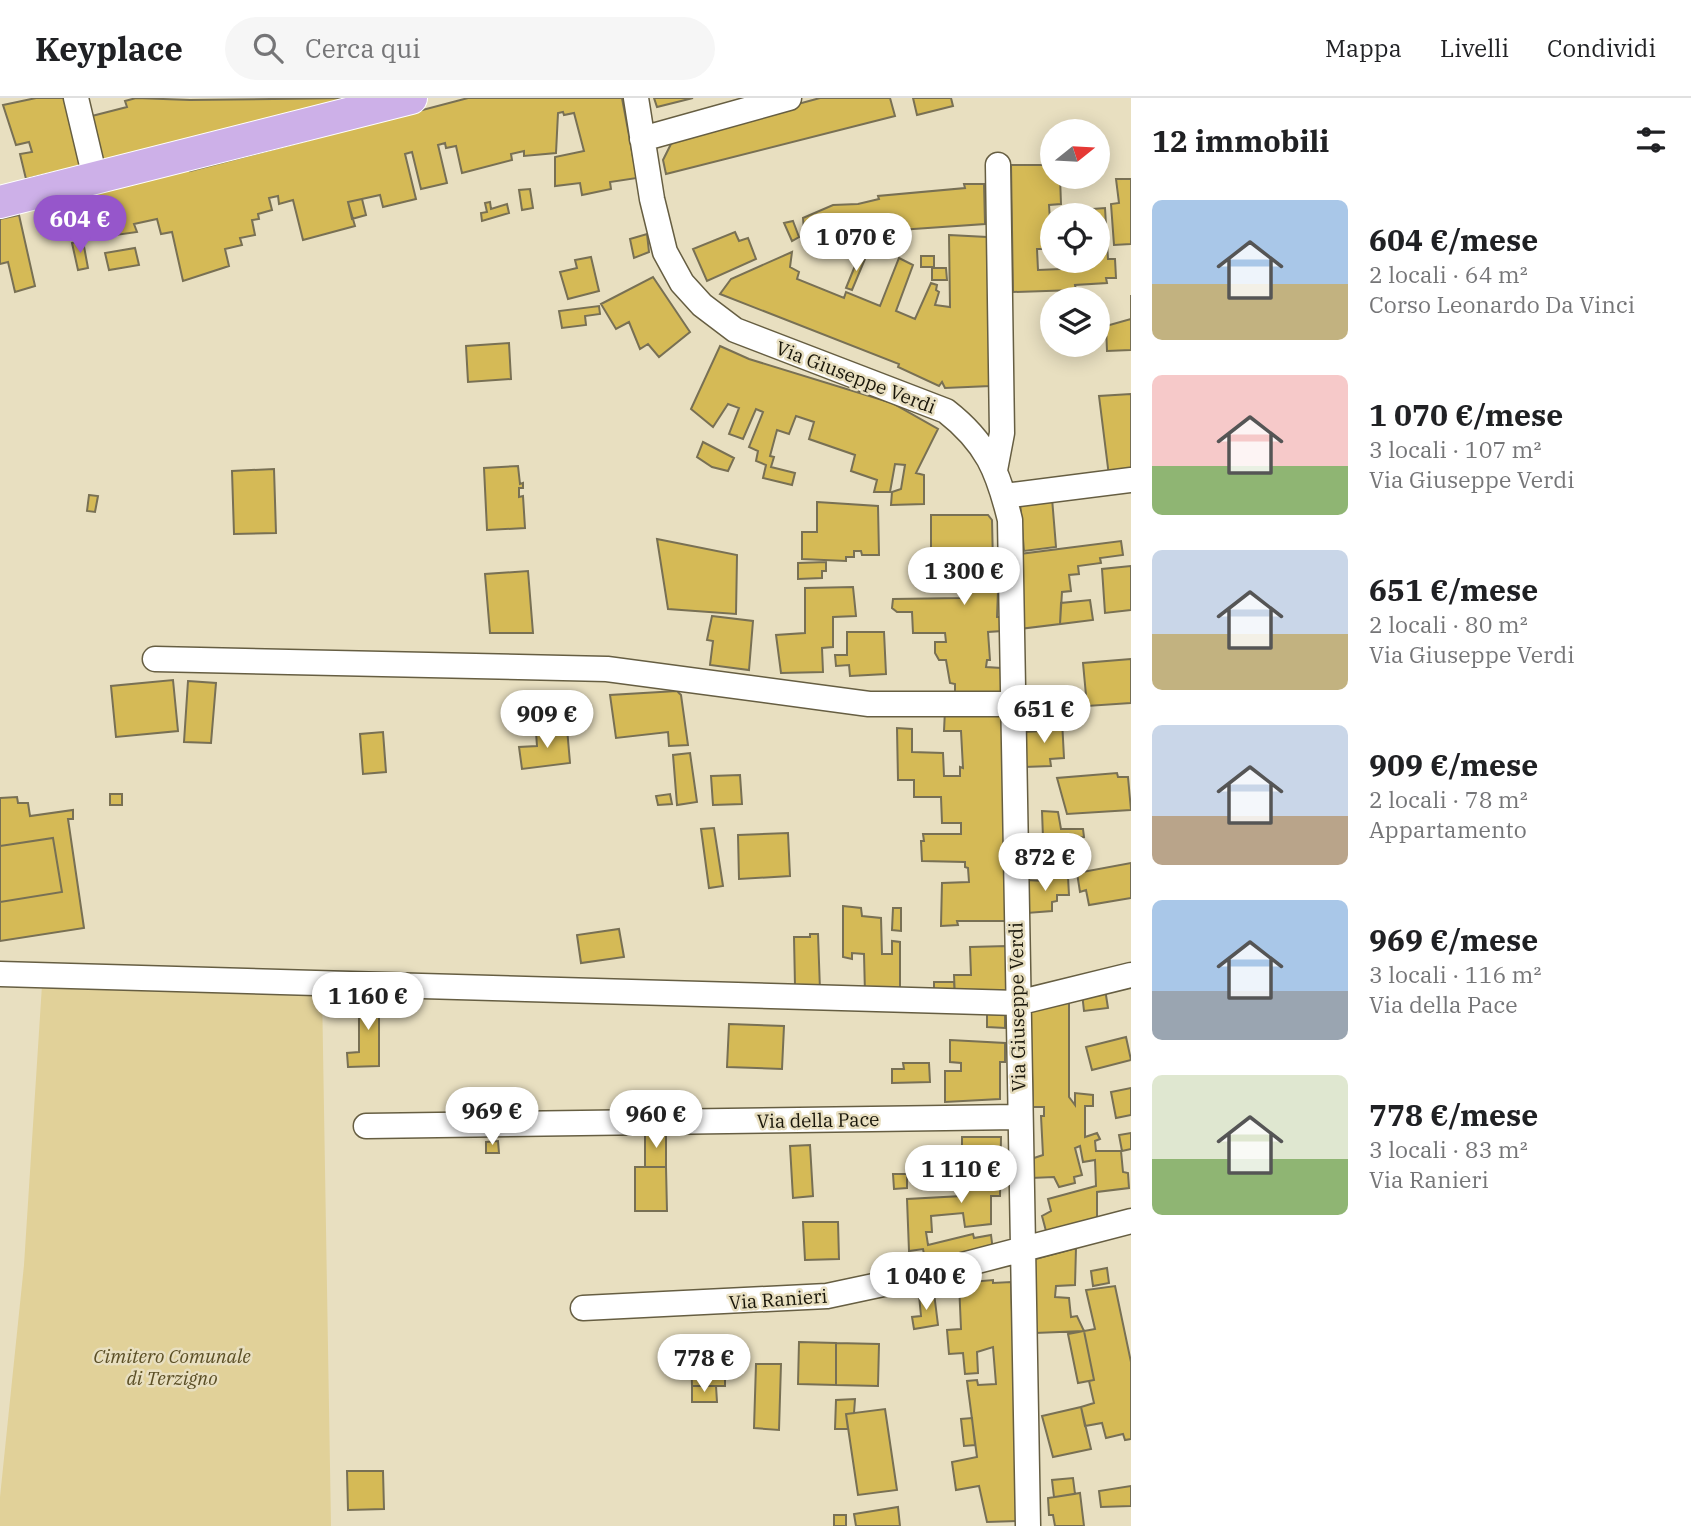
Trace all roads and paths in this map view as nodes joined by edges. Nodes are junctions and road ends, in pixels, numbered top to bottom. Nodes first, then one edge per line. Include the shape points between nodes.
1 (76, 98) edge
2 (411, 98) edge
3 (636, 98) edge
4 (789, 98) edge
5 (642, 139) junction
6 (998, 165) dead end
7 (95, 178) junction
8 (0, 202) edge
9 (995, 470) junction
10 (1131, 480) edge
11 (1004, 496) junction
12 (155, 659) dead end
13 (1013, 704) junction
14 (0, 974) edge
15 (1131, 975) edge
16 (1017, 1003) junction
17 (1018, 1117) junction
18 (366, 1126) dead end
19 (1131, 1221) edge
20 (1021, 1249) junction
21 (583, 1308) dead end
22 (1028, 1526) edge

1 - 7 street
2 - 7 main road
3 - 5 street, Via Giuseppe Verdi
4 - 5 street
5 - 9 street, Via Giuseppe Verdi via 665,252 682,283 702,305 735,331 946,411 986,451
6 - 9 street via 1002,433
7 - 8 main road
9 - 11 street, Via Giuseppe Verdi
10 - 11 street
11 - 13 street, Via Giuseppe Verdi via 1010,520
12 - 13 street via 607,669 869,704
13 - 16 street, Via Giuseppe Verdi
14 - 16 street
15 - 16 street
16 - 17 street, Via Giuseppe Verdi
17 - 18 street, Via della Pace
17 - 20 street, Via Giuseppe Verdi
19 - 20 street, Via Ranieri
20 - 21 street, Via Ranieri via 827,1296
20 - 22 street, Via Giuseppe Verdi

